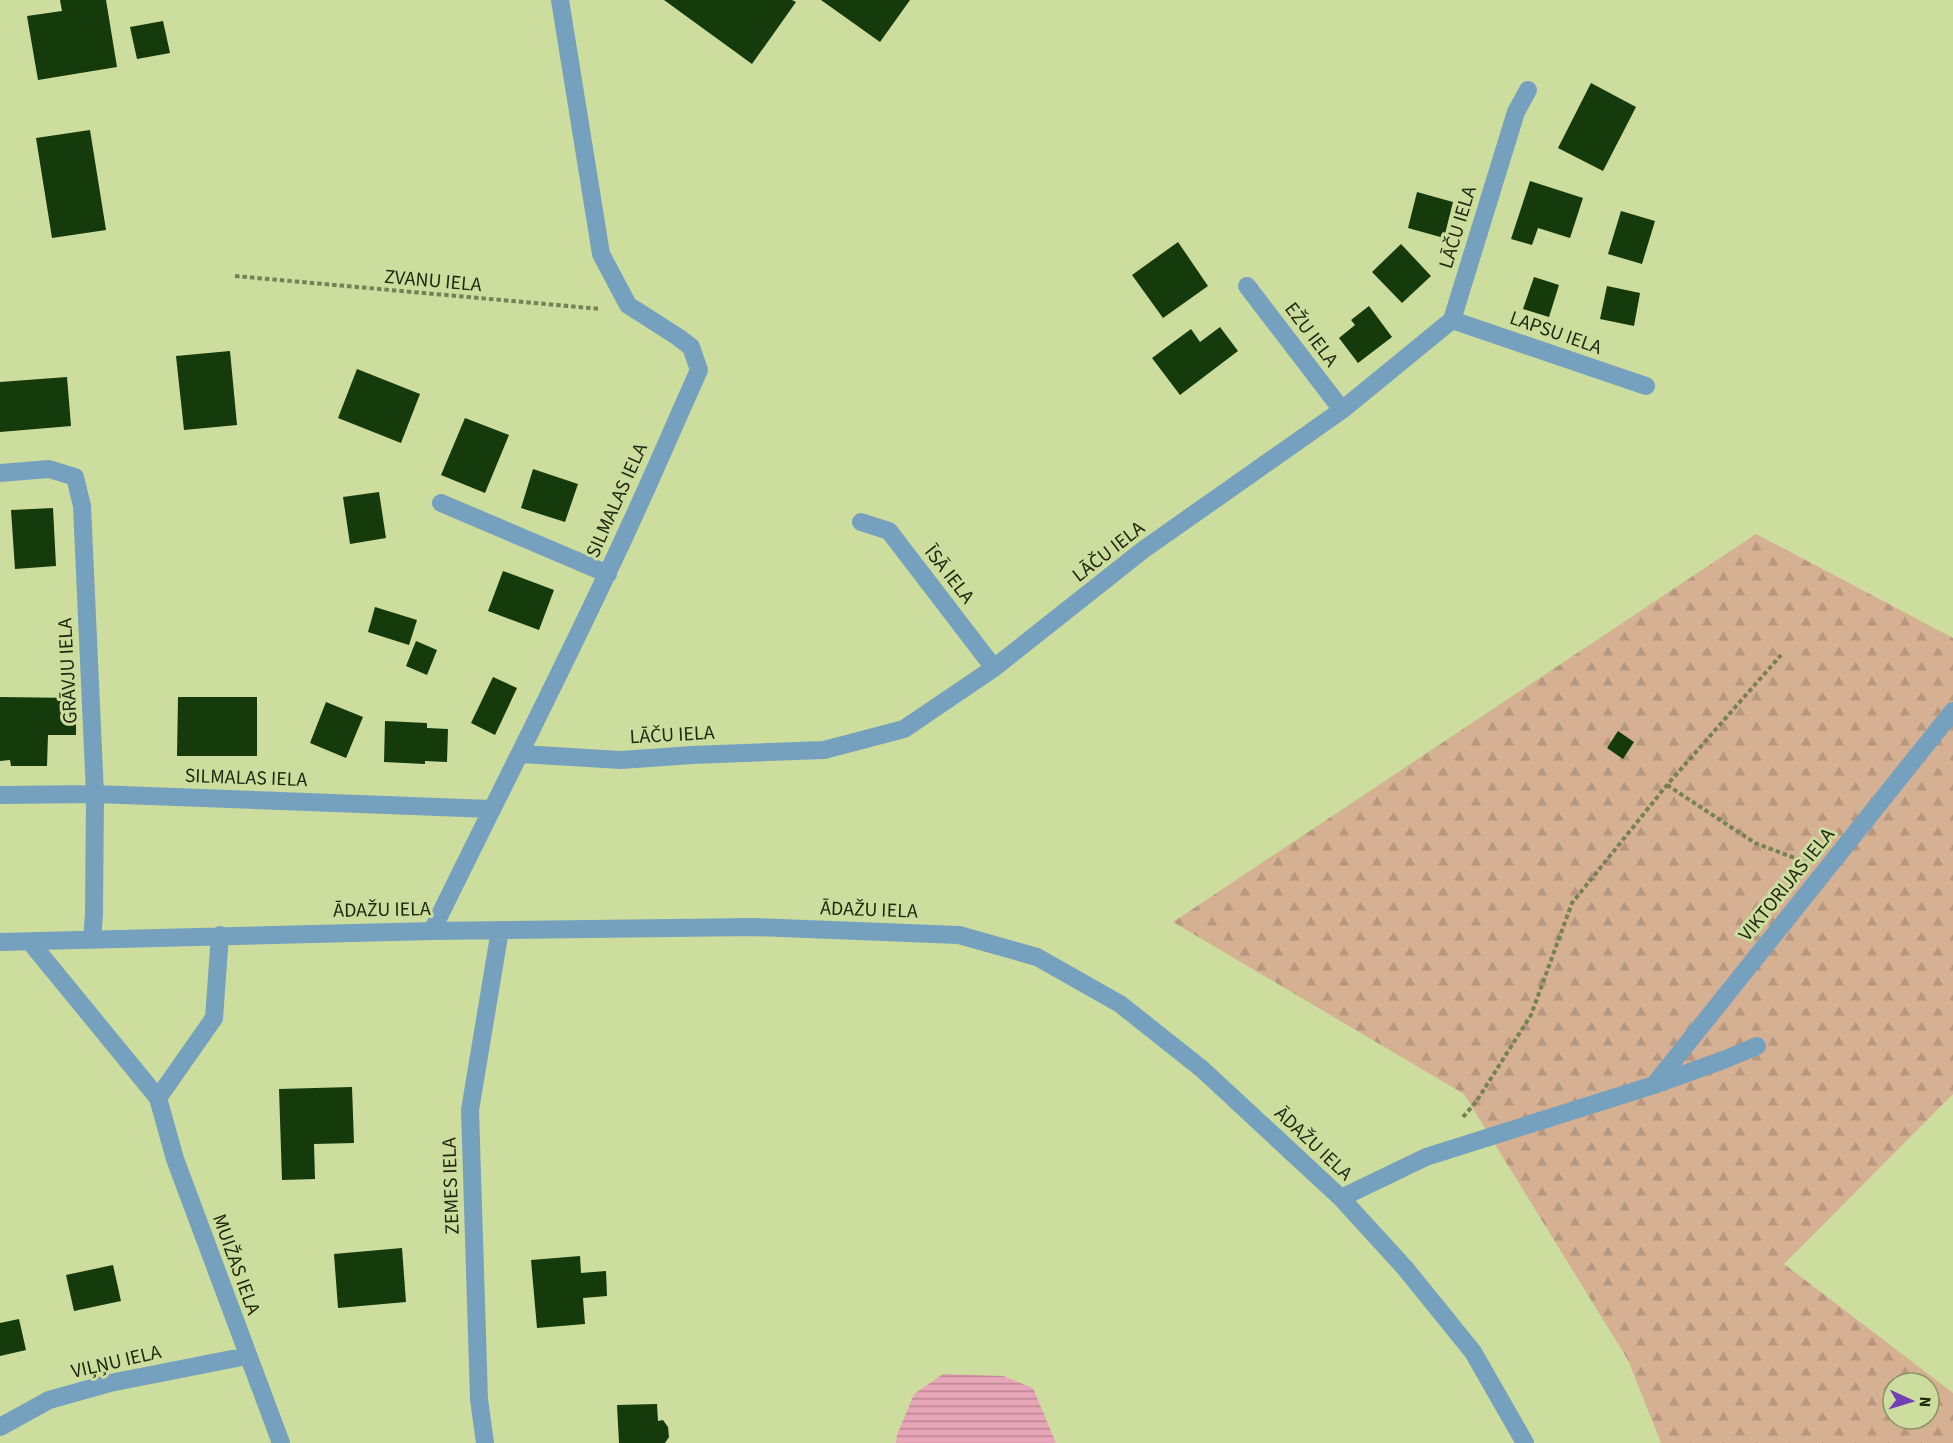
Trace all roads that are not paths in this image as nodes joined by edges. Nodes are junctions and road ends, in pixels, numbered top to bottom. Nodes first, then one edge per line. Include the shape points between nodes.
1 (560, 0) edge
2 (1528, 90) dead end
3 (1247, 286) dead end
4 (1452, 320) junction
5 (1646, 386) dead end
6 (1342, 410) junction
7 (0, 473) edge
8 (441, 503) dead end
9 (861, 522) dead end
10 (608, 574) junction
11 (994, 668) junction
12 (1953, 711) edge
13 (521, 754) junction
14 (95, 794) junction
15 (0, 795) edge
16 (491, 809) junction
17 (500, 930) junction
18 (432, 931) junction
19 (220, 936) junction
20 (92, 940) junction
21 (0, 942) edge
22 (31, 943) junction
23 (1757, 1046) dead end
24 (1654, 1085) junction
25 (158, 1098) junction
26 (1341, 1198) junction
27 (247, 1356) junction
28 (0, 1427) edge
29 (281, 1443) edge
30 (485, 1443) edge
31 (1525, 1443) edge

1 - 10 street, SILMALAS IELA via 601,254 628,305 691,347 699,370
2 - 4 street, LĀČU IELA via 1516,112
3 - 6 street, EŽU IELA
4 - 5 street, LAPSU IELA
4 - 6 street, LĀČU IELA
6 - 11 street, LĀČU IELA via 1143,550
7 - 14 street, GRĀVJU IELA via 49,469 75,477 82,506
8 - 10 street
9 - 11 street, ĪSĀ IELA via 888,531
10 - 13 street, SILMALAS IELA
11 - 13 street, LĀČU IELA via 904,729 824,750 621,760
12 - 24 street, VIKTORIJAS IELA
13 - 16 street, SILMALAS IELA
14 - 15 street, SILMALAS IELA
14 - 16 street, SILMALAS IELA
14 - 20 street, GRĀVJU IELA
16 - 18 street, SILMALAS IELA
17 - 18 street, ĀDAŽU IELA
17 - 26 street, ĀDAŽU IELA via 753,927 959,935 1037,957 1120,1004 1202,1069
17 - 30 street, ZEMES IELA via 470,1110 479,1398
18 - 19 street, ĀDAŽU IELA
19 - 20 street, ĀDAŽU IELA
19 - 25 street via 214,1018
20 - 22 street, ĀDAŽU IELA
21 - 22 street, ĀDAŽU IELA
22 - 25 street, MUIŽAS IELA
23 - 24 street
24 - 26 street via 1426,1157
25 - 27 street, MUIŽAS IELA via 175,1159
26 - 31 street, ĀDAŽU IELA via 1405,1268 1473,1352
27 - 28 street, VIĻŅU IELA via 110,1383 49,1400
27 - 29 street, MUIŽAS IELA

